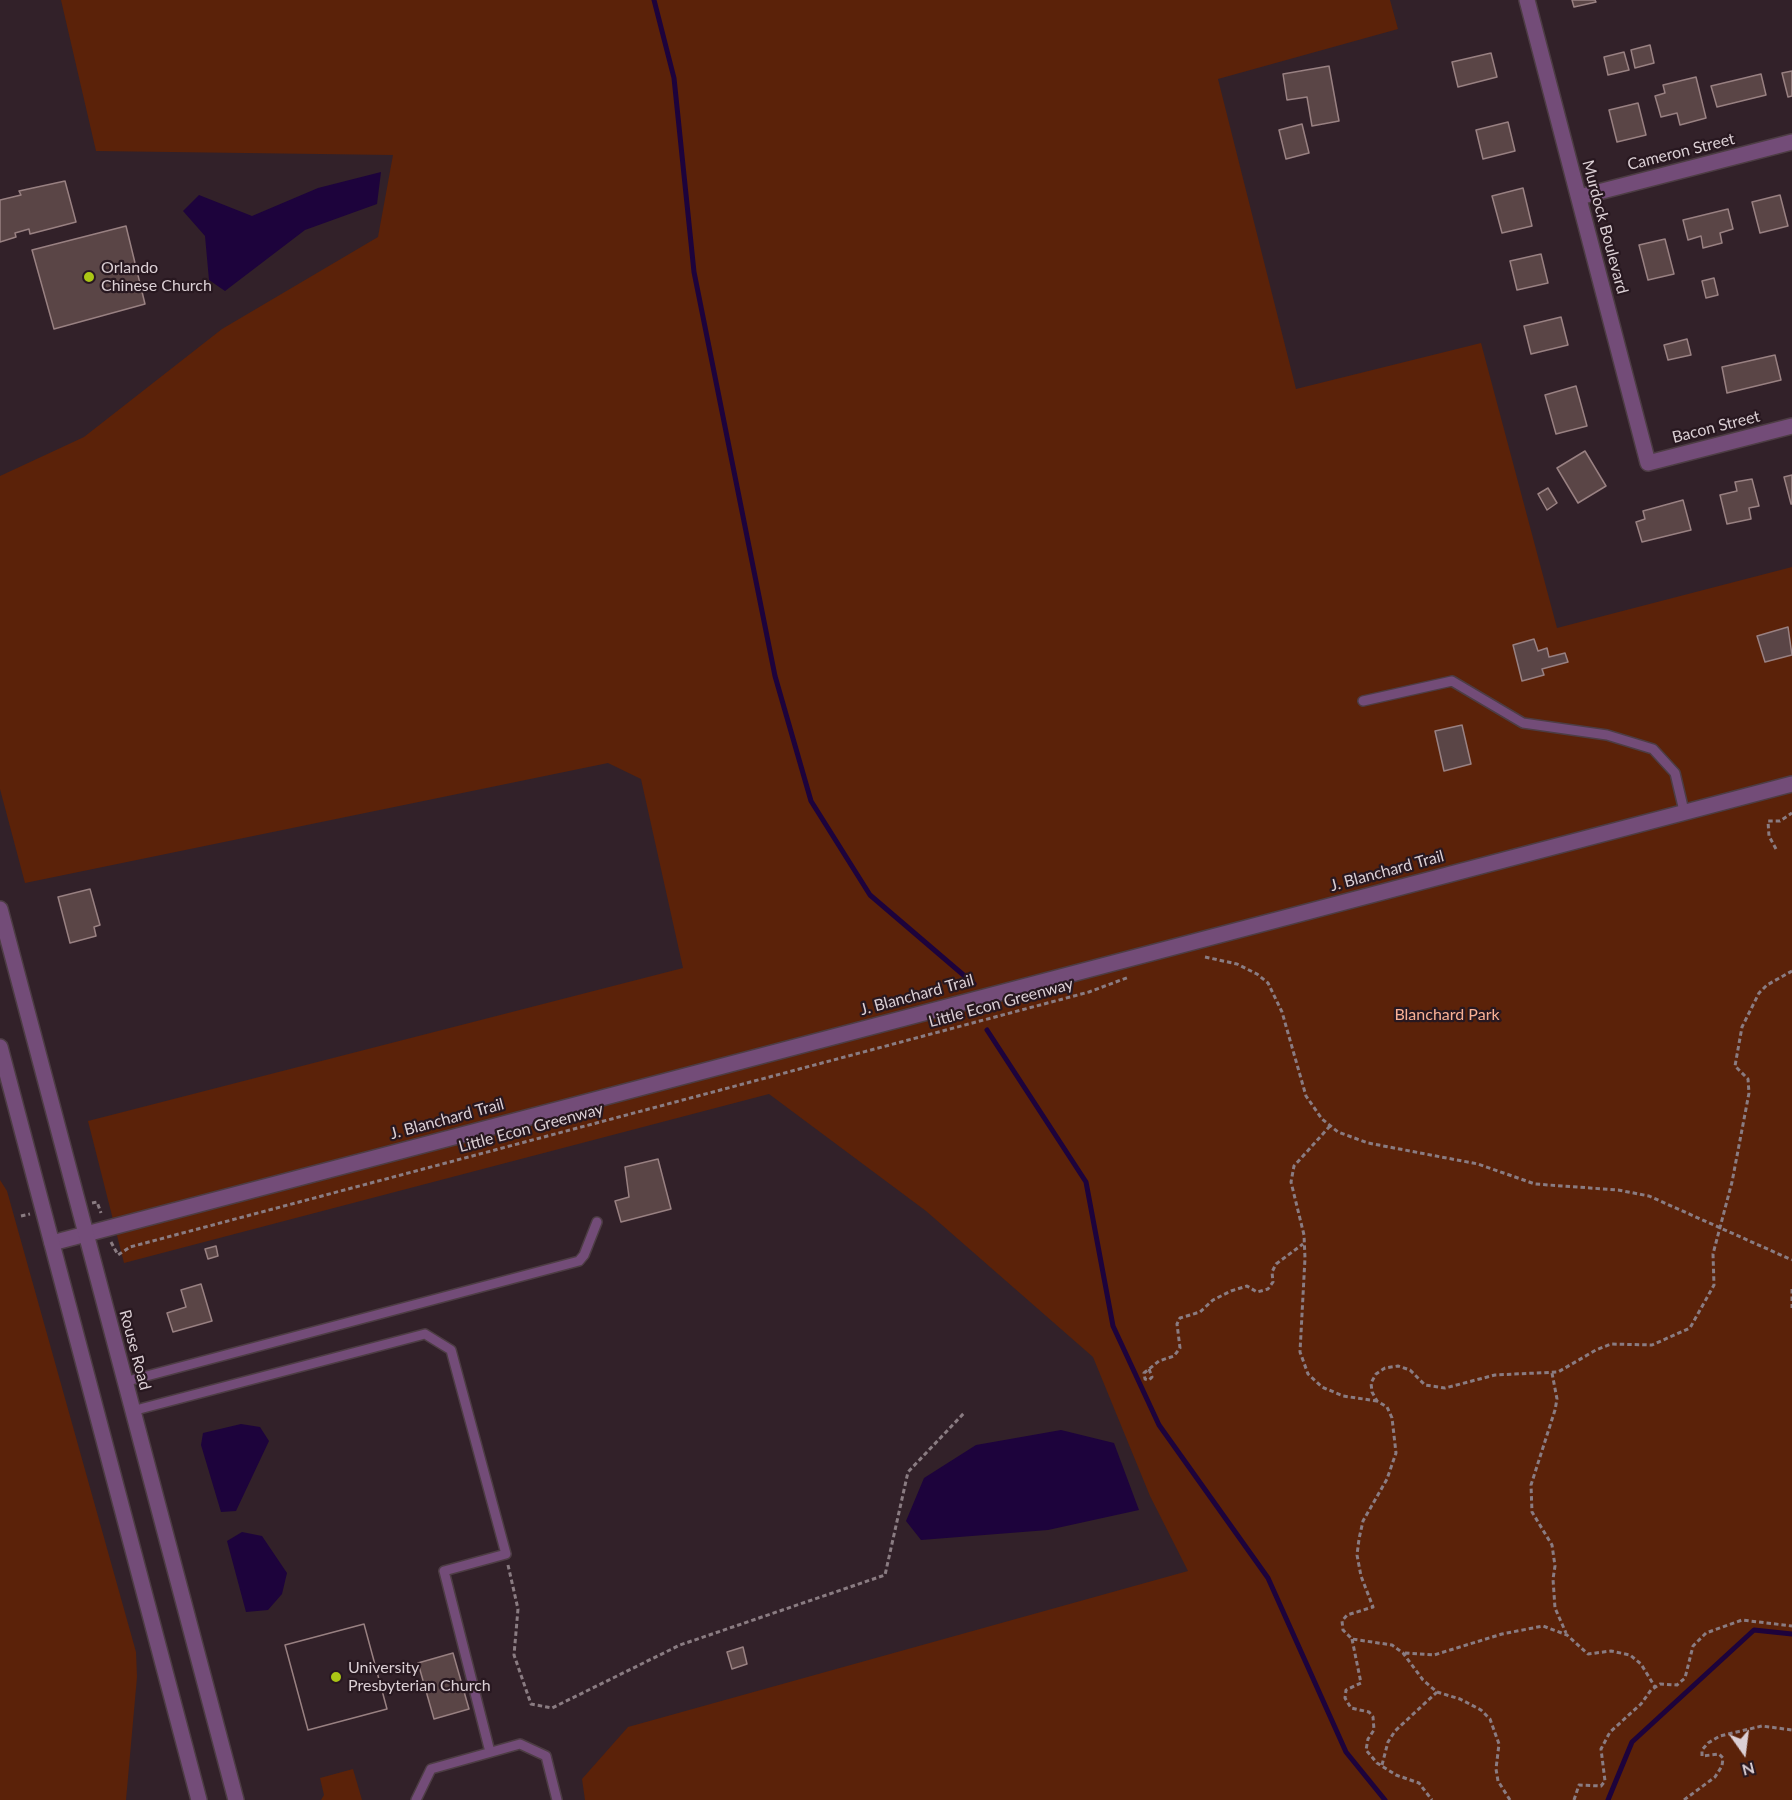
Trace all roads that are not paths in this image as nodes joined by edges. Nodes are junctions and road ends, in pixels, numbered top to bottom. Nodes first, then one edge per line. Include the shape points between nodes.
1 (1527, 0) edge
2 (1792, 142) edge
3 (1579, 197) junction
4 (1792, 426) edge
5 (1648, 463) joint
6 (1363, 701) dead end
7 (1792, 784) edge
8 (1684, 811) junction
9 (0, 909) edge
10 (0, 1047) edge
11 (597, 1222) dead end
12 (86, 1234) junction
13 (52, 1243) junction
14 (124, 1382) junction
15 (132, 1411) junction
16 (490, 1752) junction
17 (199, 1800) edge
18 (236, 1800) edge
19 (416, 1800) edge
20 (556, 1800) edge

1 - 3 street, Murdock Boulevard
2 - 3 street, Cameron Street
3 - 5 street, Murdock Boulevard
4 - 5 street, Bacon Street
6 - 8 lane via 1452,681 1523,723 1607,735 1653,748 1675,772
7 - 8 street, J. Blanchard Trail
8 - 12 street, J. Blanchard Trail
9 - 12 street, Rouse Road
10 - 13 street
11 - 14 lane via 579,1261
12 - 13 street, J. Blanchard Trail
12 - 14 street, Rouse Road
13 - 17 street
14 - 15 street, Rouse Road
15 - 16 lane via 425,1334 451,1350 506,1554 444,1571
15 - 18 street, Rouse Road
16 - 19 lane via 431,1769
16 - 20 lane via 520,1744 546,1756

